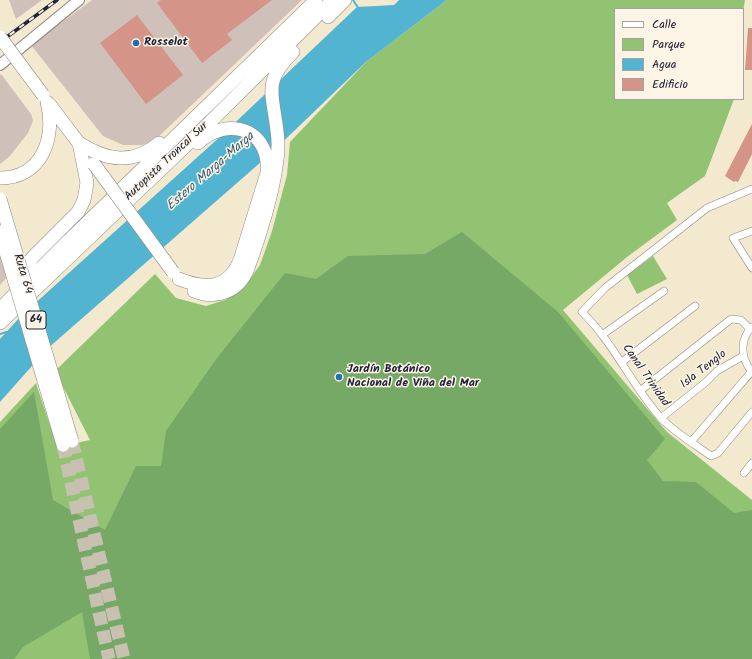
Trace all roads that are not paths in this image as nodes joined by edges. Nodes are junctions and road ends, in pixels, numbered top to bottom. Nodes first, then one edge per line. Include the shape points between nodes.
1 (79, 0) edge
2 (310, 0) edge
3 (316, 0) edge
4 (333, 0) edge
5 (345, 0) edge
6 (60, 14) junction
7 (0, 38) edge
8 (0, 56) edge
9 (0, 65) edge
10 (45, 99) junction
11 (79, 143) junction
12 (0, 178) edge
13 (752, 189) edge
14 (0, 199) edge
15 (752, 231) edge
16 (0, 232) edge
17 (59, 264) junction
18 (752, 268) edge
19 (176, 275) junction
20 (664, 291) dead end
21 (0, 298) edge
22 (695, 306) dead end
23 (0, 309) edge
24 (0, 323) edge
25 (751, 328) edge
26 (602, 335) junction
27 (743, 356) junction
28 (622, 362) junction
29 (752, 371) edge
30 (640, 391) junction
31 (752, 412) edge
32 (661, 418) junction
33 (691, 442) junction
34 (752, 463) edge
35 (744, 473) dead end

1 - 6 main road
2 - 11 highway via 146,153 116,158 88,149
3 - 23 highway, Autopista Troncal Sur
4 - 17 highway, Autopista Troncal Sur via 199,133
5 - 19 highway via 284,60 274,78 271,92 278,140 276,169 249,265 240,282 230,290 212,295 193,291
6 - 8 main road
6 - 9 main road
7 - 10 highway, bridge
10 - 11 highway
10 - 12 highway via 50,127 43,153 27,170 16,176
11 - 19 highway, bridge
11 - 21 highway via 87,183 82,206 33,257
13 - 26 street, Canal Trinidad via 707,208 605,288 582,312
14 - 16 highway, Ruta 64 / 64, bridge via 68,443
15 - 18 street via 733,238
17 - 19 highway via 101,232 210,133 228,128 252,135 261,144 268,167 240,260 230,276 219,284 194,285
17 - 24 highway, Autopista Troncal Sur
20 - 26 street
22 - 28 street
25 - 27 street via 745,339
25 - 30 street via 740,320 731,320
26 - 28 street, Canal Trinidad
27 - 29 street
27 - 32 street, Isla Tenglo via 717,371
28 - 30 street, Canal Trinidad
29 - 33 street
30 - 32 street, Canal Trinidad
31 - 33 street, Canal Trinidad via 718,454 711,456
32 - 33 street, Canal Trinidad
34 - 35 street

